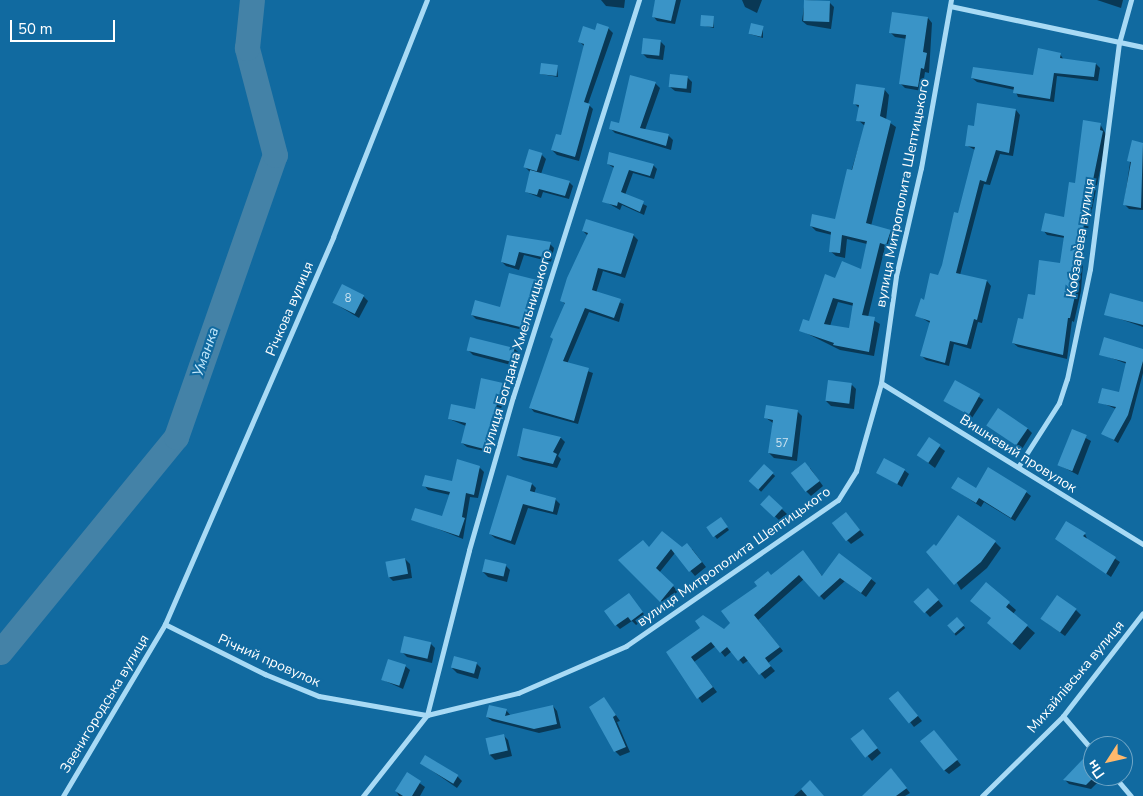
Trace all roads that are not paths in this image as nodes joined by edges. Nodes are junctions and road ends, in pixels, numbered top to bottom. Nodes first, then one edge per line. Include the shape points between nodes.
1 (427, 0) edge
2 (639, 0) edge
3 (951, 0) edge
4 (1131, 0) edge
5 (950, 6) junction
6 (1119, 43) junction
7 (1143, 47) edge
8 (881, 383) junction
9 (1018, 467) junction
10 (1143, 544) edge
11 (1143, 613) edge
12 (165, 624) junction
13 (427, 715) junction
14 (1062, 716) junction
15 (1083, 740) edge
16 (1122, 786) edge
17 (63, 796) edge
18 (364, 796) edge
19 (982, 796) edge
20 (1131, 796) edge

1 - 12 street, Річкова вулиця via 333,237
2 - 13 street, вулиця Богдана Хмельницького via 512,397
3 - 5 street, вулиця Митрополита Шептицького
4 - 6 street, Кобзарèва вулиця
5 - 6 street
5 - 8 street, вулиця Митрополита Шептицького via 921,168 896,276
6 - 7 street
6 - 9 street, Кобзарèва вулиця via 1090,269 1068,379 1054,410
8 - 9 street, Вишневий провулок
8 - 13 street, вулиця Митрополита Шептицького via 856,471 838,500 626,646 518,693
9 - 10 street, Вишневий провулок
11 - 14 street, Михайлівська вулиця
12 - 13 street, Річний провулок via 265,674 319,696
12 - 17 street, Звенигородська вулиця
13 - 18 street
14 - 15 street
14 - 19 street, Михайлівська вулиця
16 - 20 street

